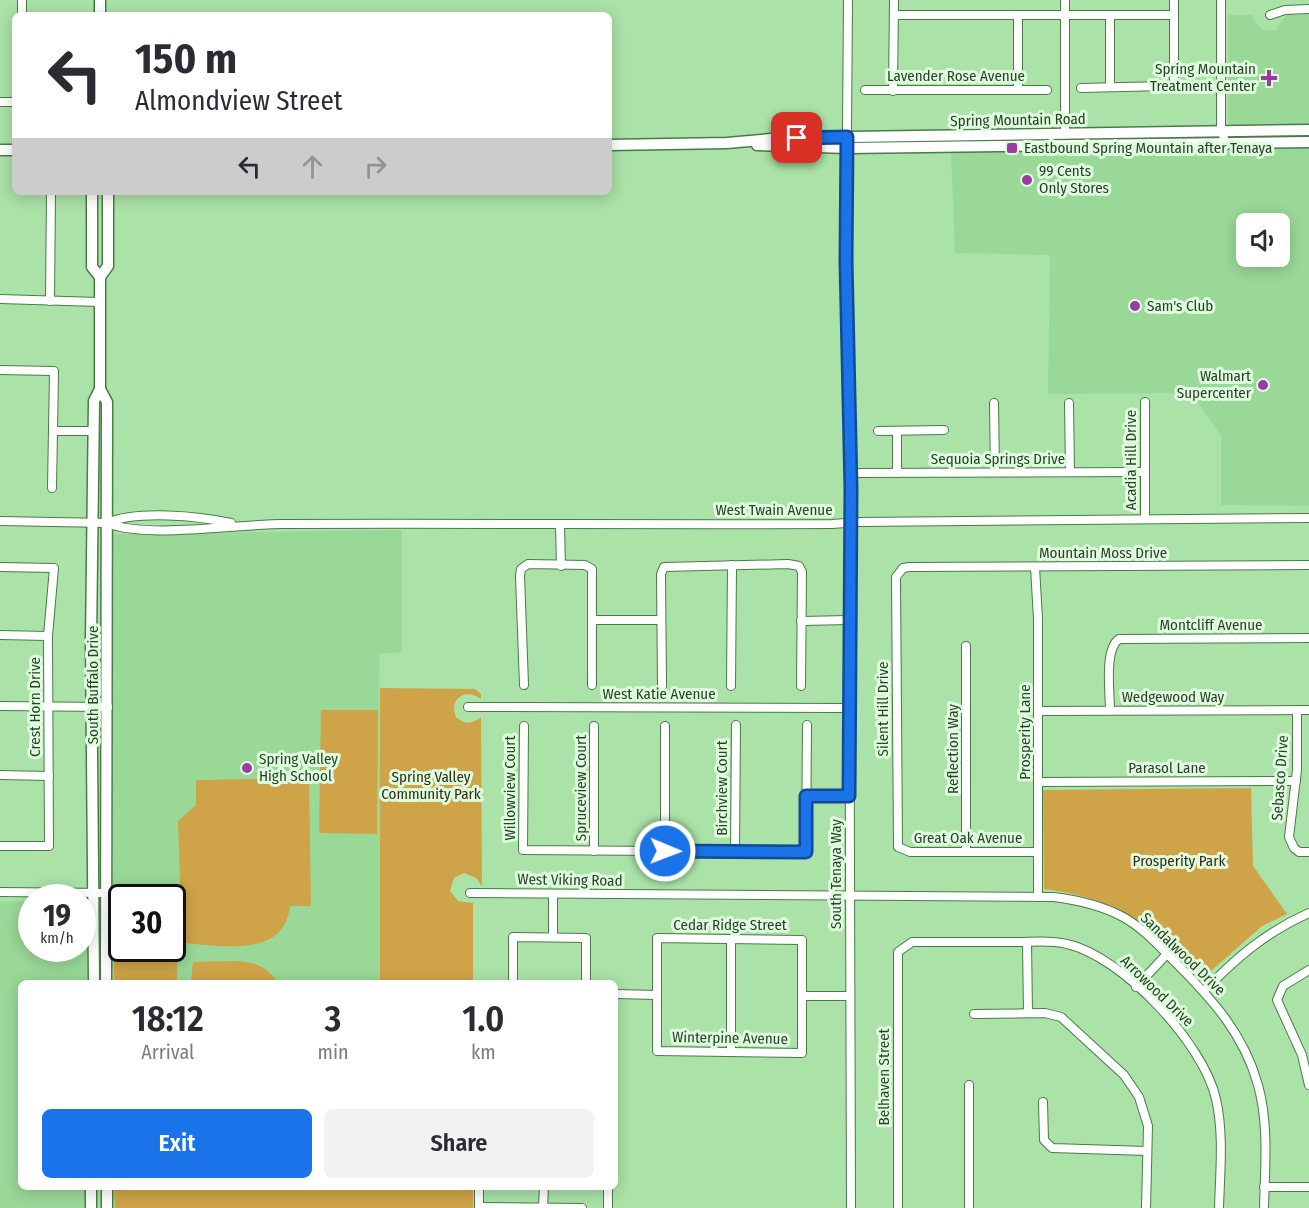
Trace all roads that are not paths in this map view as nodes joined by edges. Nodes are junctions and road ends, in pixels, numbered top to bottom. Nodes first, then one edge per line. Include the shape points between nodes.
1 (848, 0) edge
2 (894, 0) edge
3 (1065, 0) edge
4 (1174, 0) edge
5 (1221, 0) edge
6 (1309, 9) edge
7 (894, 15) junction
8 (1018, 15) junction
9 (1065, 15) junction
10 (1110, 15) junction
11 (1174, 15) junction
12 (1270, 15) dead end
13 (1110, 87) junction
14 (1174, 87) junction
15 (1081, 88) dead end
16 (1206, 88) dead end
17 (1018, 89) junction
18 (865, 90) dead end
19 (1047, 90) dead end
20 (893, 91) junction
21 (1309, 130) edge
22 (1221, 132) junction
23 (1064, 140) junction
24 (847, 142) junction
25 (1309, 142) edge
26 (1225, 143) junction
27 (612, 146) edge
28 (51, 195) edge
29 (92, 195) edge
30 (108, 195) edge
31 (100, 277) junction
32 (0, 299) edge
33 (50, 301) junction
34 (99, 302) junction
35 (0, 370) edge
36 (100, 389) junction
37 (1145, 402) dead end
38 (994, 403) dead end
39 (1069, 403) dead end
40 (944, 430) dead end
41 (53, 431) junction
42 (94, 431) junction
43 (878, 431) dead end
44 (897, 431) junction
45 (1145, 471) junction
46 (897, 472) junction
47 (995, 472) junction
48 (1070, 472) junction
49 (851, 473) junction
50 (52, 488) dead end
51 (1145, 518) junction
52 (1309, 518) edge
53 (0, 521) edge
54 (93, 523) junction
55 (107, 523) junction
56 (849, 523) junction
57 (560, 525) junction
58 (732, 565) junction
59 (1309, 565) edge
60 (561, 566) junction
61 (0, 567) edge
62 (1035, 567) junction
63 (899, 572) joint
64 (593, 620) junction
65 (849, 620) junction
66 (662, 621) junction
67 (801, 621) junction
68 (0, 635) edge
69 (48, 636) junction
70 (1309, 638) edge
71 (966, 646) dead end
72 (524, 685) dead end
73 (592, 685) dead end
74 (662, 686) dead end
75 (731, 686) dead end
76 (801, 686) dead end
77 (0, 706) edge
78 (50, 706) junction
79 (92, 707) junction
80 (108, 707) junction
81 (468, 707) dead end
82 (849, 708) junction
83 (1297, 710) junction
84 (1309, 710) edge
85 (1038, 711) junction
86 (1110, 711) junction
87 (736, 725) dead end
88 (807, 725) dead end
89 (524, 726) dead end
90 (594, 726) dead end
91 (665, 726) dead end
92 (0, 775) edge
93 (49, 776) junction
94 (1296, 781) junction
95 (1038, 782) junction
96 (806, 796) junction
97 (849, 796) junction
98 (0, 846) edge
99 (898, 847) joint
100 (594, 851) junction
101 (665, 851) junction
102 (735, 852) junction
103 (966, 852) junction
104 (1038, 852) junction
105 (1309, 852) edge
106 (92, 884) edge
107 (0, 892) edge
108 (18, 892) edge
109 (96, 893) edge
110 (106, 893) junction
111 (470, 893) dead end
112 (553, 894) junction
113 (849, 897) junction
114 (1038, 897) junction
115 (1309, 913) edge
116 (553, 938) junction
117 (731, 939) junction
118 (1027, 942) junction
119 (901, 947) joint
120 (1167, 954) junction
121 (94, 962) edge
122 (1309, 970) edge
123 (94, 980) edge
124 (106, 980) edge
125 (513, 980) edge
126 (586, 980) edge
127 (1136, 987) junction
128 (1204, 991) junction
129 (618, 994) edge
130 (657, 995) junction
131 (802, 996) junction
132 (849, 996) junction
133 (1028, 1013) junction
134 (974, 1014) dead end
135 (730, 1051) junction
136 (969, 1085) dead end
137 (1309, 1085) edge
138 (1043, 1102) dead end
139 (1148, 1151) junction
140 (1264, 1187) junction
141 (1309, 1187) edge
142 (91, 1190) edge
143 (107, 1190) edge
144 (479, 1190) edge
145 (544, 1190) edge
146 (608, 1190) edge
147 (479, 1207) edge
148 (91, 1208) edge
149 (107, 1208) edge
150 (543, 1208) edge
151 (582, 1208) edge
152 (608, 1208) edge
153 (850, 1208) edge
154 (898, 1208) edge
155 (969, 1208) edge
156 (1146, 1208) edge
157 (1219, 1208) edge
158 (1264, 1208) edge

1 - 24 street, South Tenaya Way
2 - 7 street
3 - 9 street
4 - 11 street
5 - 22 street
6 - 12 street
7 - 8 street
7 - 20 street
8 - 9 street
8 - 17 street
9 - 10 street
9 - 23 street
10 - 11 street
10 - 13 street
11 - 14 street
13 - 14 street
13 - 15 street
14 - 16 street
17 - 19 street, Lavender Rose Avenue
17 - 20 street, Lavender Rose Avenue
18 - 20 street, Lavender Rose Avenue
21 - 22 main road, Spring Mountain Road
22 - 23 main road, Spring Mountain Road via 1116,133
22 - 26 street
23 - 24 main road, Spring Mountain Road
23 - 24 main road, Spring Mountain Road via 994,146
23 - 26 main road, Spring Mountain Road
24 - 27 main road, Spring Mountain Road via 783,138
24 - 49 street, South Tenaya Way
25 - 26 main road, Spring Mountain Road
28 - 33 street
29 - 31 main road, South Buffalo Drive via 92,267
30 - 31 main road, South Buffalo Drive via 108,266
31 - 34 main road, South Buffalo Drive
32 - 33 street
33 - 34 street
34 - 36 main road, South Buffalo Drive
35 - 41 street via 54,371
36 - 42 main road, South Buffalo Drive via 94,401
36 - 55 main road, South Buffalo Drive via 107,402
37 - 45 street, Acadia Hill Drive
38 - 47 street
39 - 48 street
40 - 44 street
41 - 42 street
41 - 50 street
42 - 54 main road, South Buffalo Drive
43 - 44 street
44 - 46 street
45 - 48 street, Sequoia Springs Drive
45 - 51 street, Acadia Hill Drive
46 - 47 street, Sequoia Springs Drive
46 - 49 street, Sequoia Springs Drive
47 - 48 street, Sequoia Springs Drive
49 - 56 street, South Tenaya Way
51 - 52 street, West Twain Avenue
51 - 56 street, West Twain Avenue
53 - 54 street, West Twain Avenue
54 - 55 street, West Twain Avenue
54 - 79 main road, South Buffalo Drive
55 - 57 street, West Twain Avenue via 121,517 205,517 240,524
55 - 80 main road, South Buffalo Drive
56 - 57 street, West Twain Avenue
56 - 65 street, South Tenaya Way
57 - 60 street
58 - 66 street via 669,566 660,574
58 - 67 street via 796,564 801,568
58 - 75 street
59 - 62 street, Mountain Moss Drive
60 - 64 street via 589,566 594,575
60 - 72 street via 528,564 521,569
61 - 69 street, Crest Horn Drive via 54,568
62 - 63 street, Mountain Moss Drive via 909,567
62 - 85 street, Prosperity Lane
63 - 99 street, Silent Hill Drive
64 - 66 street
64 - 73 street
65 - 67 street
65 - 82 street, South Tenaya Way
66 - 74 street
67 - 76 street
68 - 69 street
69 - 78 street, Crest Horn Drive
70 - 86 street, Montcliff Avenue via 1119,639 1109,654
71 - 103 street, Reflection Way
77 - 78 street
78 - 79 street
78 - 93 street, Crest Horn Drive
79 - 80 street
79 - 106 main road, South Buffalo Drive
80 - 110 main road, South Buffalo Drive
81 - 82 street, West Katie Avenue
82 - 97 street, South Tenaya Way
83 - 84 street, Wedgewood Way
83 - 86 street, Wedgewood Way
83 - 94 street, Sebasco Drive
85 - 86 street, Wedgewood Way
85 - 95 street, Prosperity Lane
87 - 102 street, Birchview Court
88 - 96 street
89 - 100 street, Willowview Court via 523,850
90 - 100 street, Spruceview Court
91 - 101 street
92 - 93 street
93 - 98 street, Crest Horn Drive via 50,846
94 - 95 street, Parasol Lane
94 - 105 street, Sebasco Drive via 1290,837 1299,852
95 - 104 street, Prosperity Lane
96 - 97 street
96 - 102 street via 806,852
97 - 113 street, South Tenaya Way
99 - 103 street, Great Oak Avenue via 910,852
100 - 101 street
101 - 102 street
103 - 104 street, Great Oak Avenue
104 - 114 street, Prosperity Lane
107 - 108 street
109 - 110 street
110 - 124 main road, South Buffalo Drive
111 - 112 street, West Viking Road
112 - 113 street, West Viking Road
112 - 116 street
113 - 114 street, Sandalwood Drive
113 - 132 street, South Tenaya Way
114 - 120 street, Sandalwood Drive via 1080,900 1125,918
115 - 128 street via 1262,938
116 - 125 street via 513,937
116 - 126 street via 586,938
117 - 130 street, Cedar Ridge Street via 657,938
117 - 131 street, Cedar Ridge Street via 802,940
117 - 135 street
118 - 119 street, Arrowood Drive via 912,942
118 - 127 street, Arrowood Drive via 1056,942 1091,952 1118,969
118 - 133 street
119 - 154 street, Belhaven Street
120 - 127 street
120 - 128 street, Sandalwood Drive
121 - 123 main road, South Buffalo Drive
122 - 137 street via 1277,994 1278,1006 1302,1055
127 - 157 street, Arrowood Drive via 1176,1026 1212,1084 1220,1122
128 - 140 street, Sandalwood Drive via 1238,1036 1259,1087 1264,1114
129 - 130 street
130 - 135 street, Winterpine Avenue via 657,1051
131 - 132 street
131 - 135 street, Winterpine Avenue via 802,1053
132 - 153 street, South Tenaya Way
133 - 134 street
133 - 139 street via 1061,1017 1124,1075 1146,1115
136 - 155 street
138 - 139 street via 1047,1145 1058,1149
139 - 156 street
140 - 141 street
140 - 158 street, Sandalwood Drive
142 - 148 main road
143 - 149 main road
144 - 147 street
145 - 150 street
146 - 152 street
147 - 150 street
150 - 151 street

